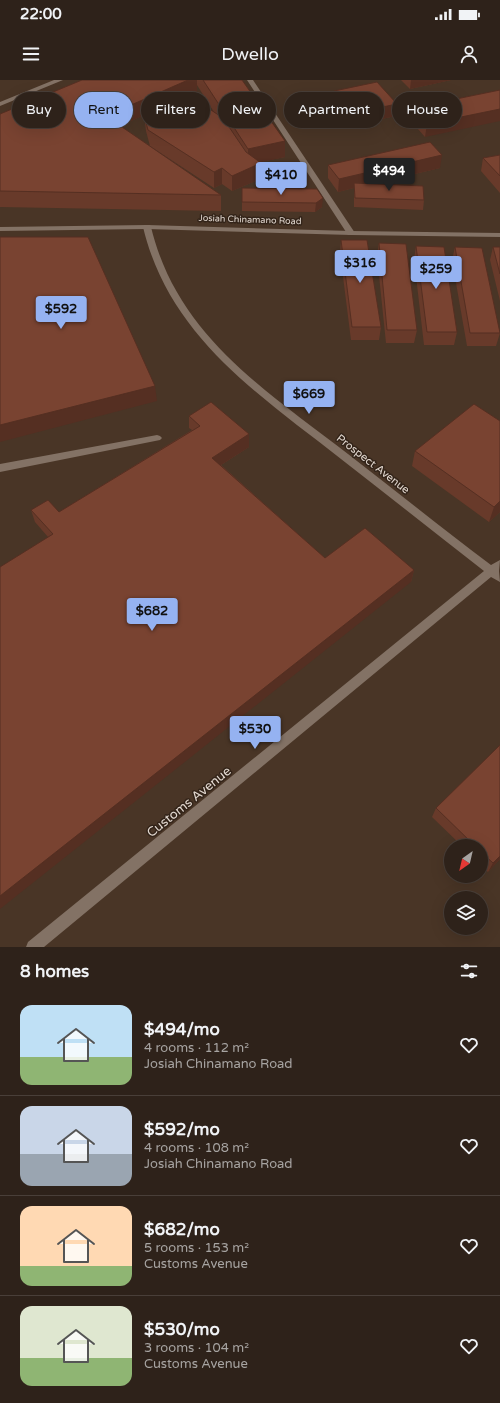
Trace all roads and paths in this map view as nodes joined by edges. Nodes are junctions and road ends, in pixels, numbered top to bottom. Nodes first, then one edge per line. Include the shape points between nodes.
1 (60, 80) edge
2 (250, 80) edge
3 (0, 104) edge
4 (147, 226) junction
5 (0, 229) edge
6 (351, 233) junction
7 (500, 235) edge
8 (157, 438) dead end
9 (0, 468) edge
10 (497, 571) edge
11 (33, 947) edge

1 - 3 street
2 - 6 street
4 - 5 street, Josiah Chinamano Road
4 - 6 street, Josiah Chinamano Road
4 - 10 street, Prospect Avenue via 152,249 163,277 181,308 224,360 314,433
6 - 7 street, Josiah Chinamano Road
8 - 9 street
10 - 11 street, Customs Avenue

